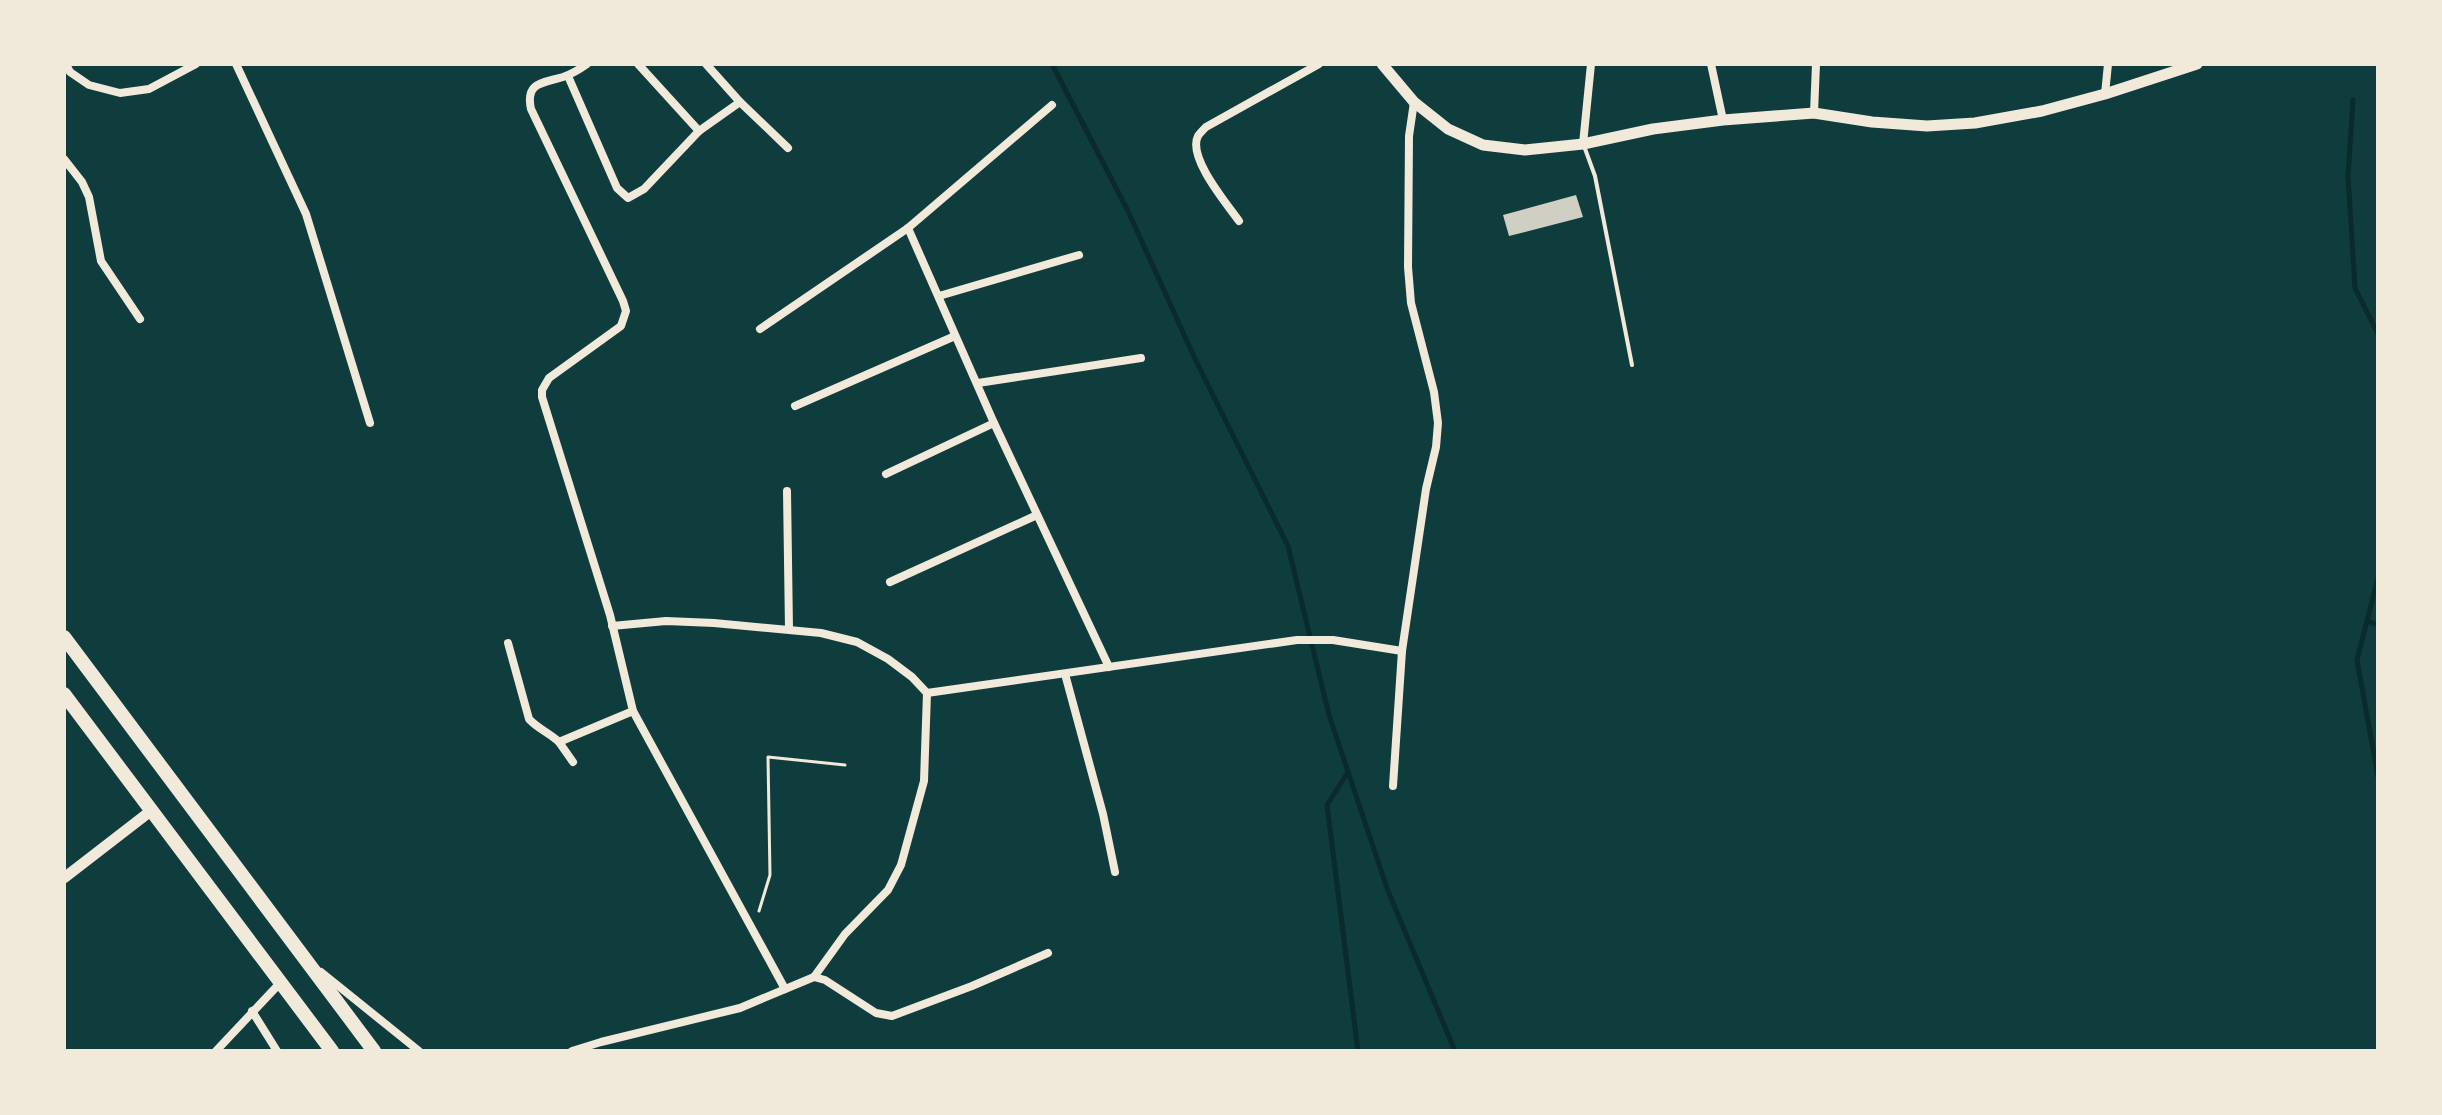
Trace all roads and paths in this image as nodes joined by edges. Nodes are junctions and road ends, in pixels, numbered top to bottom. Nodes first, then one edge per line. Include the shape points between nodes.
1 (66, 64) edge
2 (196, 64) edge
3 (236, 64) edge
4 (587, 64) edge
5 (638, 64) edge
6 (706, 64) edge
7 (1319, 64) edge
8 (1591, 64) edge
9 (1711, 64) edge
10 (1816, 64) edge
11 (2108, 64) edge
12 (2197, 64) edge
13 (1385, 65) edge
14 (568, 76) junction
15 (2105, 94) junction
16 (740, 102) junction
17 (1414, 102) junction
18 (1052, 105) dead end
19 (1814, 113) junction
20 (1723, 120) junction
21 (699, 131) junction
22 (1583, 144) junction
23 (788, 148) dead end
24 (64, 159) edge
25 (1239, 221) dead end
26 (908, 228) junction
27 (1079, 255) dead end
28 (939, 296) junction
29 (140, 319) dead end
30 (760, 329) dead end
31 (955, 336) junction
32 (1141, 358) dead end
33 (1632, 365) dead end
34 (978, 383) junction
35 (795, 406) dead end
36 (370, 423) dead end
37 (994, 423) junction
38 (886, 474) dead end
39 (787, 491) dead end
40 (1037, 515) junction
41 (890, 582) dead end
42 (612, 626) junction
43 (789, 629) junction
44 (64, 637) edge
45 (508, 643) dead end
46 (1402, 651) junction
47 (1109, 667) junction
48 (1065, 674) junction
49 (927, 693) junction
50 (64, 694) edge
51 (633, 711) junction
52 (559, 742) junction
53 (573, 762) dead end
54 (845, 765) dead end
55 (1393, 786) dead end
56 (152, 810) junction
57 (1115, 872) dead end
58 (64, 878) edge
59 (754, 930) junction
60 (1048, 953) dead end
61 (310, 965) junction
62 (814, 977) junction
63 (282, 981) junction
64 (785, 989) junction
65 (252, 1011) junction
66 (216, 1051) edge
67 (277, 1051) edge
68 (332, 1051) edge
69 (374, 1051) edge
70 (419, 1051) edge
71 (572, 1051) edge

1 - 2 street via 89,85 120,93 149,89
3 - 36 street via 306,214
4 - 14 street
5 - 21 street
6 - 16 street
7 - 25 street via 1197,137 1200,164
8 - 22 street
9 - 20 street
10 - 19 street
11 - 15 street
12 - 15 street
13 - 17 street
14 - 21 street via 617,188 628,198 644,189
14 - 42 street via 529,92 531,109 626,311 621,326 549,378 542,397
15 - 19 street via 1975,123 1927,126
16 - 21 street
16 - 23 street
17 - 22 street via 1448,129 1483,145 1525,150
17 - 46 street via 1408,267 1438,423
18 - 26 street
19 - 20 street
20 - 22 street
22 - 33 lane via 1595,176
24 - 29 street via 89,197 101,261
26 - 28 street
26 - 30 street
27 - 28 street
28 - 31 street
31 - 34 street
31 - 35 street
32 - 34 street
34 - 37 street
37 - 38 street
37 - 40 street
39 - 43 street
40 - 41 street
40 - 47 street
42 - 43 street via 666,621
42 - 51 street
43 - 49 street via 857,642 888,659
44 - 61 highway
45 - 52 street via 529,719
46 - 47 street via 1297,640
46 - 55 street
47 - 48 street
48 - 49 street
48 - 57 street
49 - 62 street via 924,781 901,865 888,890 845,934
50 - 56 highway
51 - 52 street
51 - 59 street
52 - 53 street
54 - 59 path via 768,757 770,875
56 - 58 street
56 - 63 highway
59 - 64 street
60 - 62 street via 892,1016 876,1013
61 - 69 highway
61 - 70 street
62 - 64 street
63 - 65 street
63 - 68 highway
64 - 71 street via 740,1008
65 - 66 street
65 - 67 street

